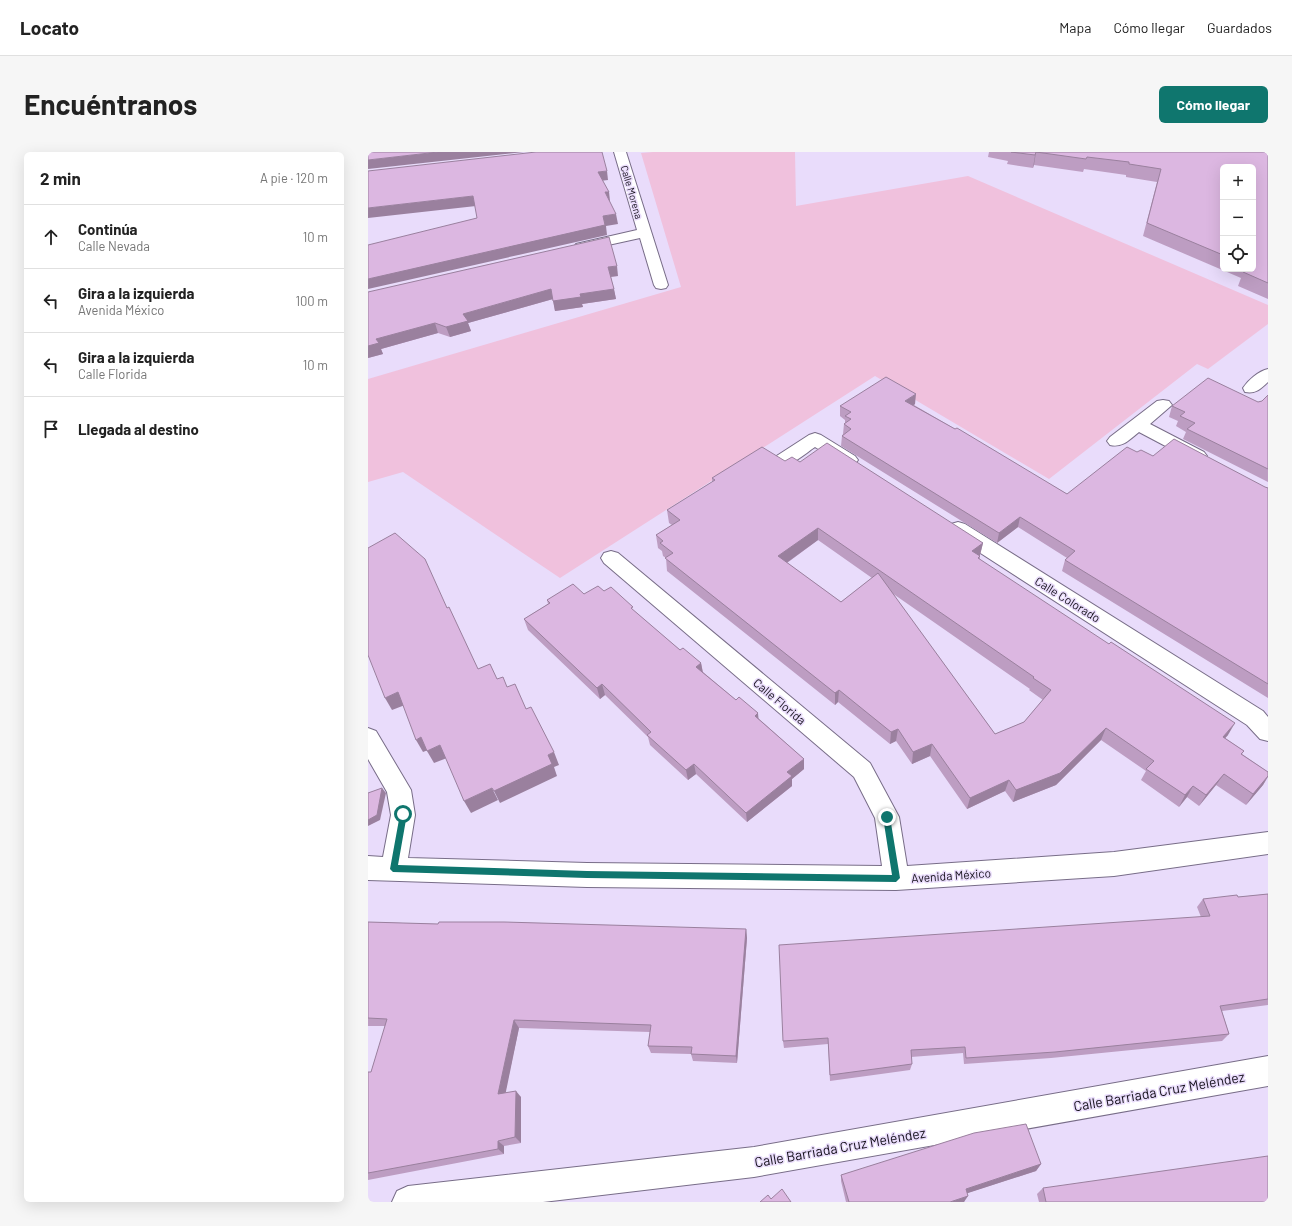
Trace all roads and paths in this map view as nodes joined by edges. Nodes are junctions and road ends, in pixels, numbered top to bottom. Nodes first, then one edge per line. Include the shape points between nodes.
1 (620, 152) edge
2 (644, 233) junction
3 (567, 250) edge
4 (661, 285) dead end
5 (1268, 374) edge
6 (1251, 388) dead end
7 (1163, 405) dead end
8 (1138, 425) junction
9 (1116, 442) dead end
10 (781, 461) edge
11 (1213, 464) edge
12 (866, 471) edge
13 (940, 518) edge
14 (611, 558) dead end
15 (1268, 732) edge
16 (368, 738) edge
17 (1268, 843) edge
18 (368, 868) edge
19 (393, 869) junction
20 (896, 878) junction
21 (1268, 1071) edge
22 (408, 1202) edge

1 - 2 street, Calle Morena
2 - 3 street
2 - 4 street, Calle Morena
5 - 6 street
7 - 8 street
8 - 9 street
8 - 11 street
10 - 12 street via 815,439
13 - 15 street, Calle Colorado via 1255,718
14 - 20 street, Calle Florida via 862,770 887,817
16 - 19 street via 399,790 403,814
17 - 20 street, Avenida México via 1114,864
18 - 19 street, Avenida México
19 - 20 street, Avenida México via 587,875
21 - 22 street, Calle Barriada Cruz Meléndez via 754,1162

